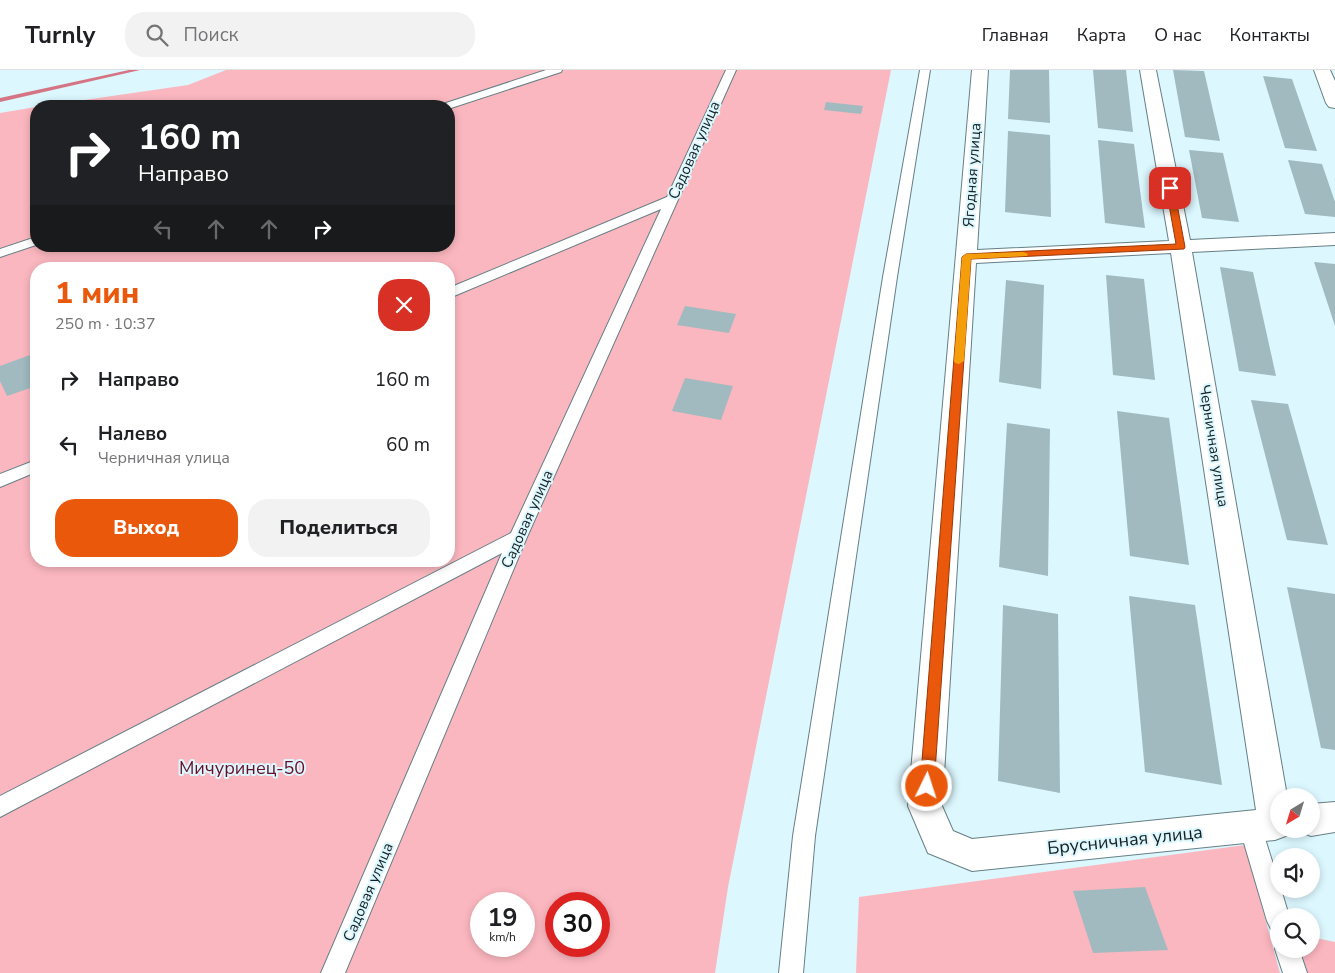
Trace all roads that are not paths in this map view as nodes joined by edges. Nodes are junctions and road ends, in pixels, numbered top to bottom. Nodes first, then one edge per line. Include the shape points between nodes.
1 (557, 70) edge
2 (731, 70) edge
3 (925, 70) edge
4 (980, 70) edge
5 (1148, 70) edge
6 (1322, 70) edge
7 (455, 103) edge
8 (1335, 103) edge
9 (672, 200) junction
10 (1335, 240) edge
11 (30, 243) edge
12 (1181, 247) junction
13 (0, 253) edge
14 (966, 257) junction
15 (455, 290) edge
16 (30, 468) edge
17 (0, 481) edge
18 (518, 537) junction
19 (0, 807) edge
20 (1335, 817) edge
21 (1320, 819) edge
22 (1268, 824) edge
23 (972, 855) joint
24 (1278, 908) edge
25 (1290, 958) edge
26 (333, 973) edge
27 (791, 973) edge
28 (1294, 973) edge

1 - 7 lane
2 - 9 lane, Садовая улица
3 - 27 lane via 804,836
4 - 14 street, Ягодная улица
5 - 12 street, Черничная улица
6 - 8 street
9 - 15 lane
9 - 18 lane, Садовая улица
10 - 12 street
11 - 13 lane
12 - 14 street
12 - 22 street, Черничная улица
14 - 23 street, Ягодная улица via 925,806 940,842
16 - 17 lane
18 - 19 lane
18 - 26 lane, Садовая улица
20 - 21 street
22 - 23 street, Брусничная улица
22 - 24 lane
25 - 28 lane

